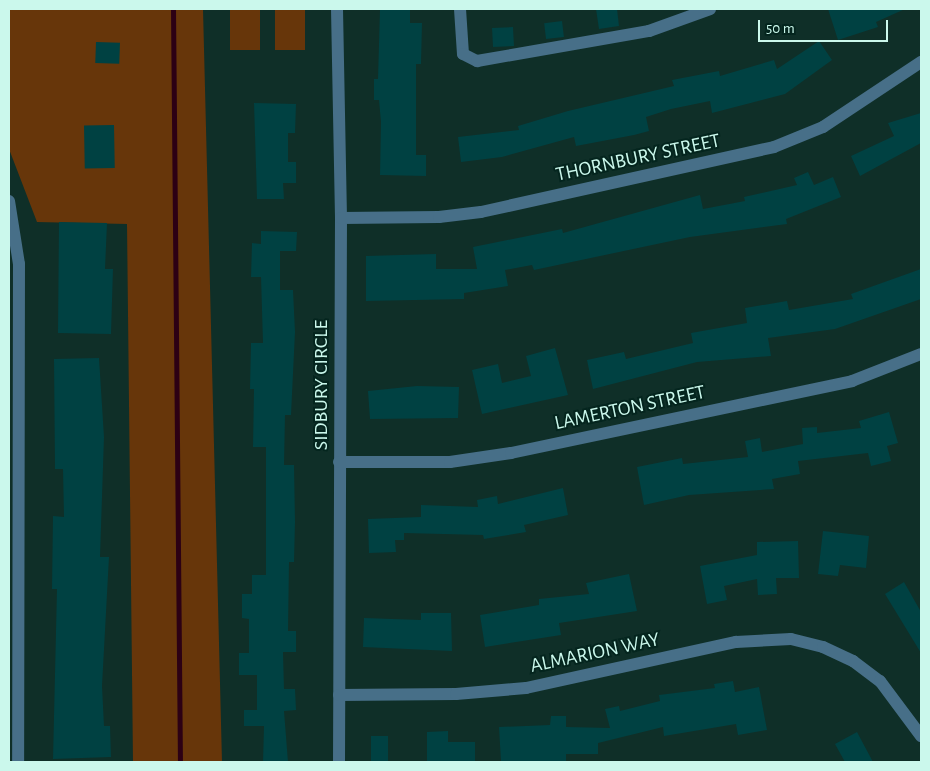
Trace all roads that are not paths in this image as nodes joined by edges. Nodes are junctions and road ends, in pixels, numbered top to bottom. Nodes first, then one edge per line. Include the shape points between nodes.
1 (337, 9) edge
2 (460, 9) edge
3 (710, 9) edge
4 (921, 62) edge
5 (9, 201) edge
6 (341, 218) junction
7 (14, 264) edge
8 (921, 354) edge
9 (13, 373) edge
10 (339, 462) junction
11 (14, 588) edge
12 (339, 695) junction
13 (921, 736) edge
14 (18, 762) edge
15 (339, 762) edge

1 - 6 street, SIDBURY CIRCLE
2 - 3 street via 463,54 477,61 649,30
4 - 6 street, THORNBURY STREET via 823,127 774,147 482,212 439,217
5 - 7 street
6 - 10 street, SIDBURY CIRCLE
7 - 9 street
8 - 10 street, LAMERTON STREET via 852,381 510,453 450,462
9 - 11 street
10 - 12 street, SIDBURY CIRCLE
11 - 14 street
12 - 13 street, ALMARION WAY via 456,694 526,688 757,638 807,642 853,661 880,681
12 - 15 street, SIDBURY CIRCLE

